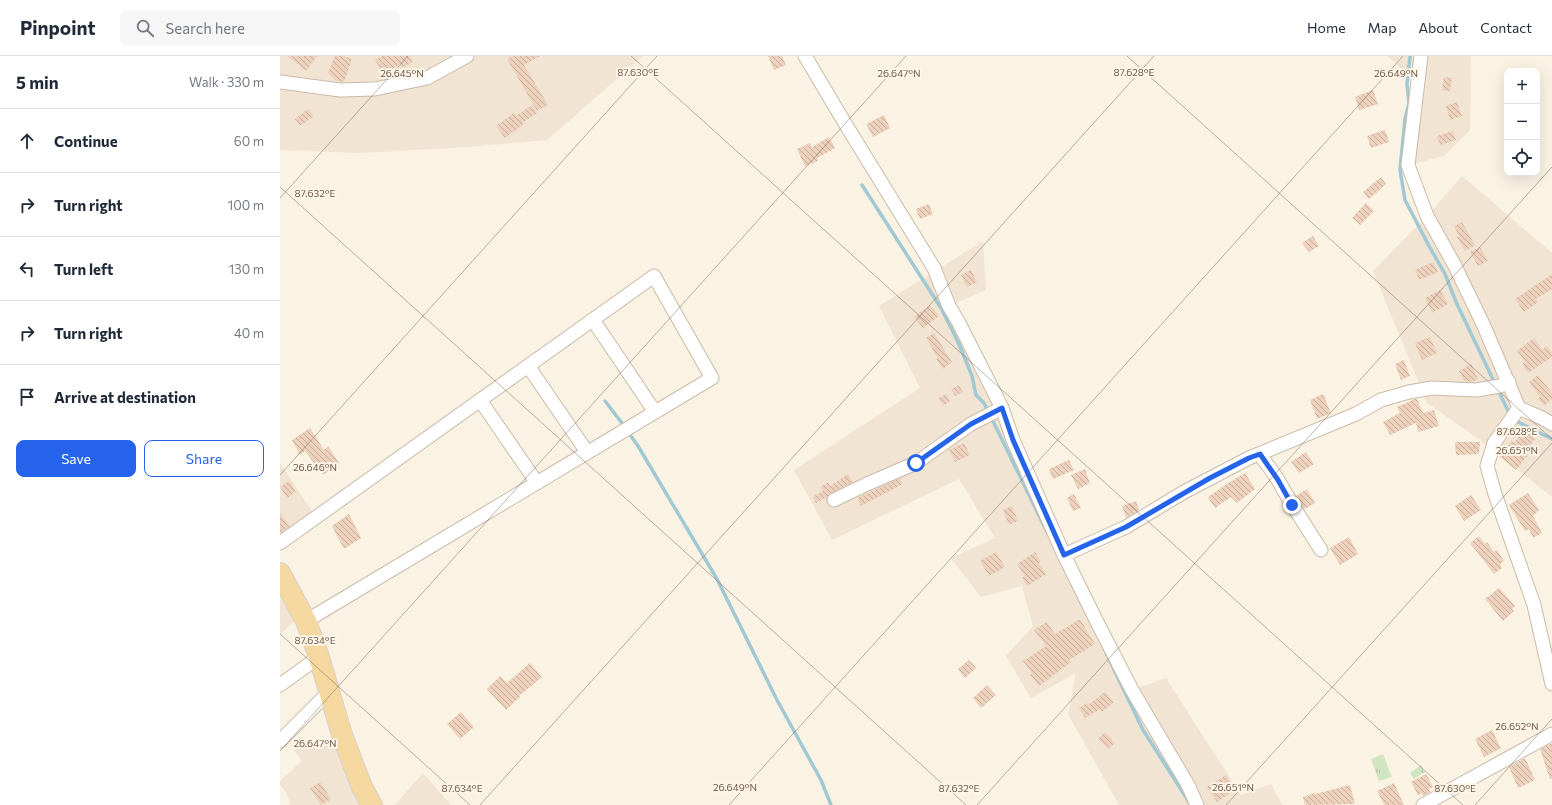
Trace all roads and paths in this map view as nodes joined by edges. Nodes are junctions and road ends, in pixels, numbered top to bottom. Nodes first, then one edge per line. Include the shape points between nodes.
1 (467, 56) edge
2 (805, 56) edge
3 (1422, 56) edge
4 (280, 82) edge
5 (593, 320) junction
6 (528, 366) junction
7 (1509, 382) junction
8 (480, 400) junction
9 (1002, 408) junction
10 (1519, 408) junction
11 (654, 412) junction
12 (1552, 424) edge
13 (587, 452) junction
14 (1260, 454) junction
15 (537, 483) junction
16 (834, 500) dead end
17 (280, 543) edge
18 (1321, 550) dead end
19 (1064, 555) junction
20 (280, 573) edge
21 (306, 621) junction
22 (318, 657) junction
23 (280, 684) edge
24 (1552, 684) edge
25 (329, 692) junction
26 (1552, 734) edge
27 (280, 741) edge
28 (372, 805) edge
29 (1197, 805) edge
30 (1423, 805) edge

1 - 4 street via 427,78 375,89 340,90
2 - 9 street via 934,268 949,306
3 - 7 street via 1408,165 1427,216 1454,264
5 - 6 street
5 - 11 street
5 - 11 street via 654,276 712,378
6 - 8 street
6 - 13 street
7 - 10 street
7 - 14 street via 1476,390 1432,388 1387,398 1356,414
8 - 15 street
8 - 17 street
9 - 16 street via 971,424 916,463
9 - 19 street via 1013,440
10 - 12 street
10 - 24 street via 1494,443 1487,466 1534,605
11 - 13 street
13 - 15 street
14 - 18 street
14 - 19 street via 1210,478 1126,527
15 - 21 street
19 - 29 street via 1132,690 1188,785
20 - 21 main road
21 - 22 main road
22 - 23 street
22 - 25 main road
25 - 27 street
25 - 28 main road via 342,735
26 - 30 street

